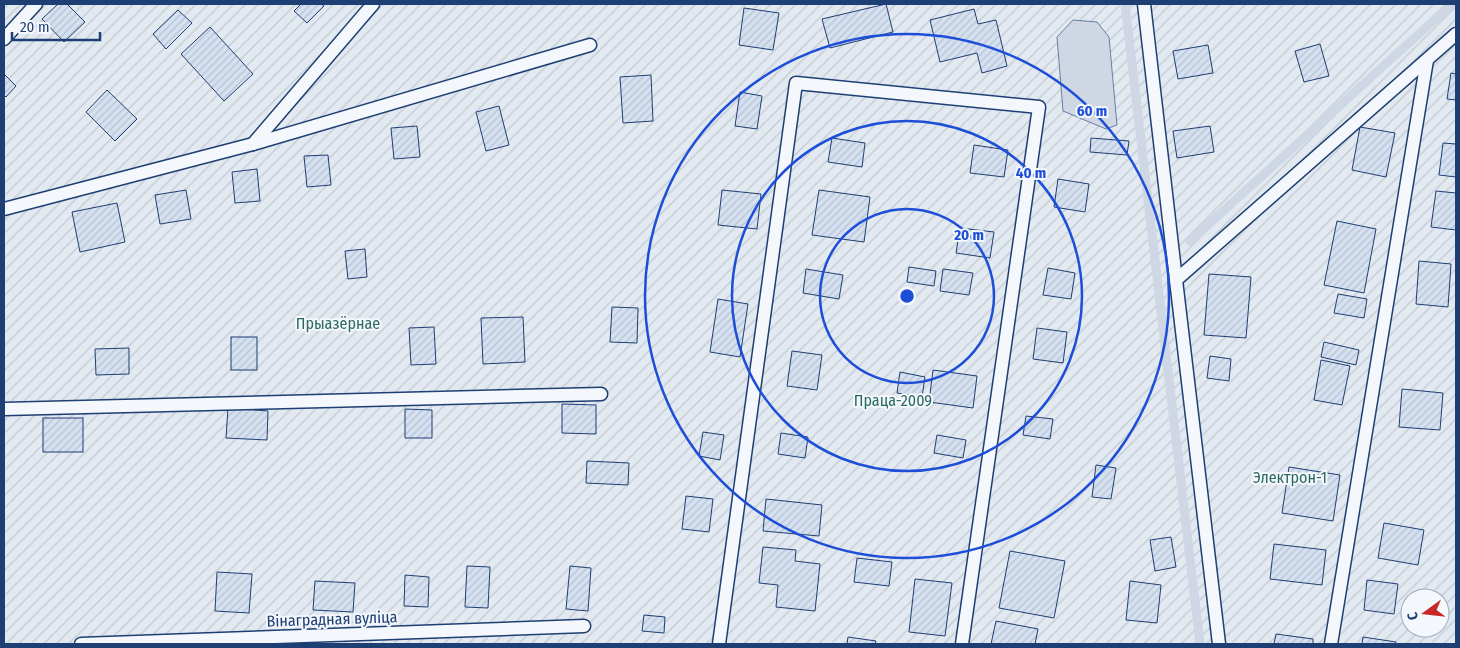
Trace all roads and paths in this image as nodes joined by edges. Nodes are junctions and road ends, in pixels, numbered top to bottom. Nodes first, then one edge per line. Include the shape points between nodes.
1 (36, 4) edge
2 (373, 4) edge
3 (1144, 4) edge
4 (1456, 34) edge
5 (4, 39) edge
6 (590, 45) dead end
7 (1427, 60) junction
8 (253, 144) junction
9 (4, 209) edge
10 (1176, 280) junction
11 (601, 394) dead end
12 (4, 409) edge
13 (584, 626) dead end
14 (80, 644) edge
15 (719, 644) edge
16 (962, 644) edge
17 (1219, 644) edge
18 (1331, 644) edge

1 - 5 lane
2 - 8 lane
3 - 10 lane
4 - 7 lane
6 - 8 lane
7 - 10 lane
7 - 18 lane
8 - 9 lane
10 - 17 lane
11 - 12 lane
13 - 14 lane, Вінаградная вуліца
15 - 16 lane via 796,83 1039,107

